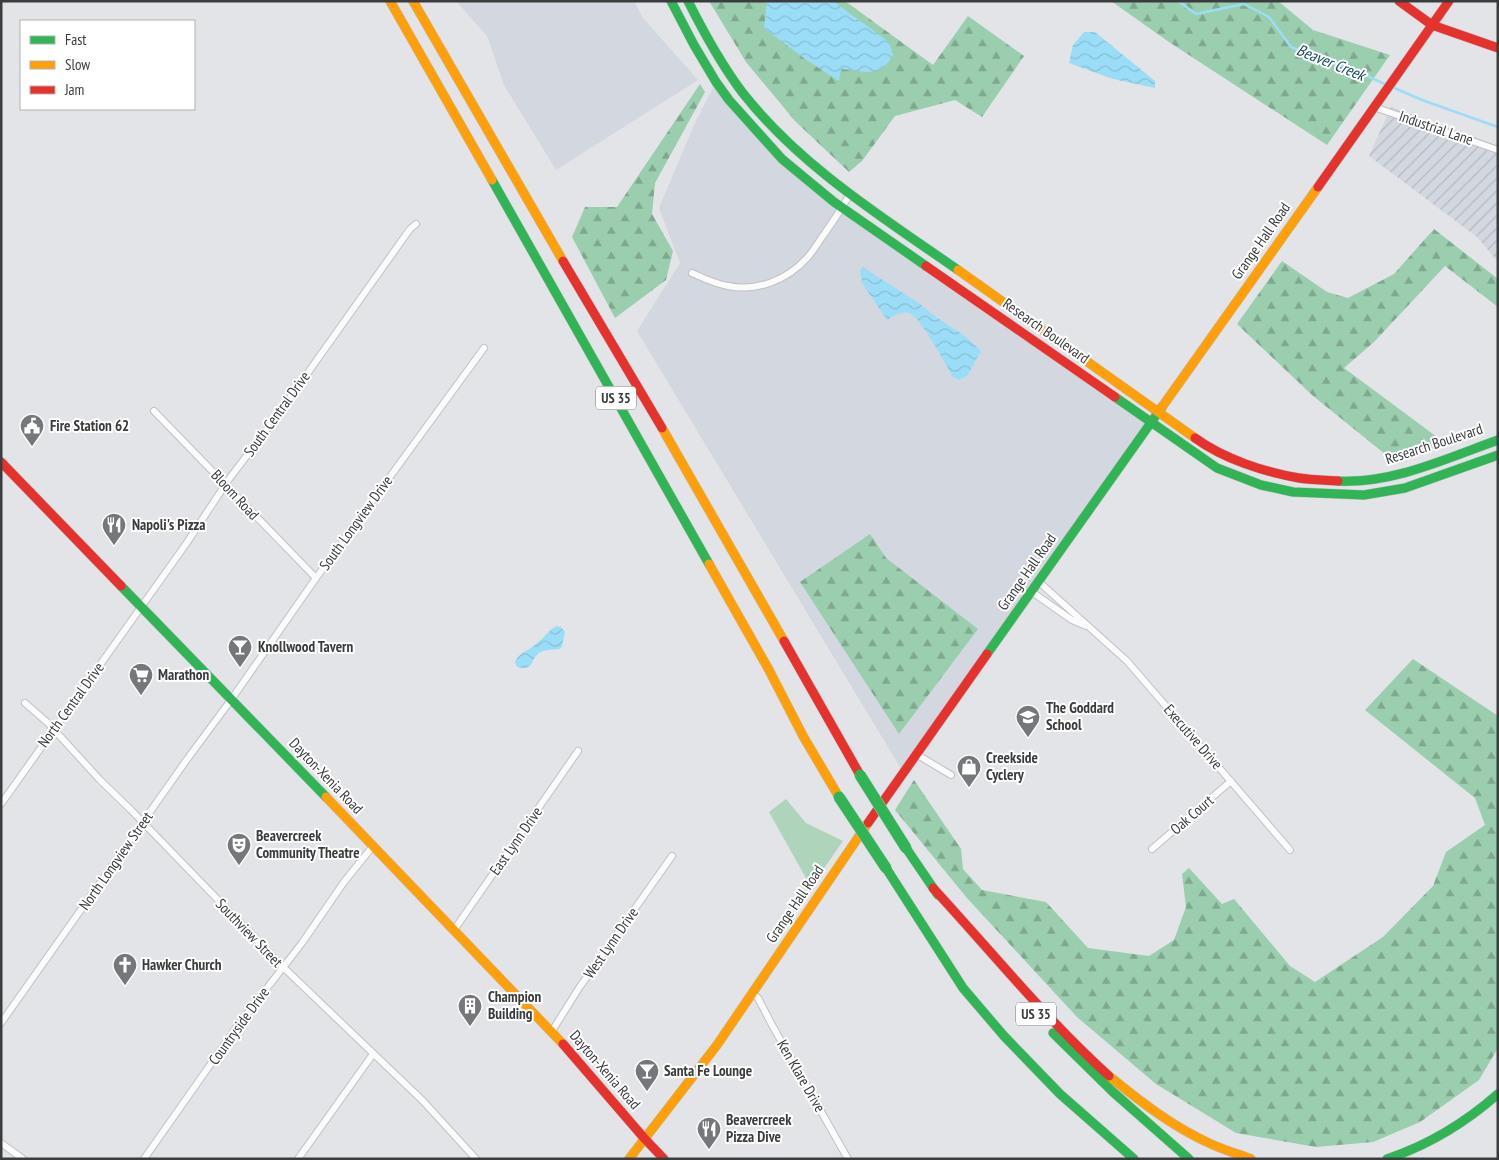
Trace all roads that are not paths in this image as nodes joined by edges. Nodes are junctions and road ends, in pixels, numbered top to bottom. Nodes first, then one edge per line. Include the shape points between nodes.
1 (390, 1) edge
2 (413, 1) edge
3 (671, 1) edge
4 (688, 1) edge
5 (1398, 1) edge
6 (1449, 1) edge
7 (1432, 25) junction
8 (1498, 48) edge
9 (1374, 107) junction
10 (1498, 150) edge
11 (850, 194) junction
12 (842, 207) junction
13 (416, 224) dead end
14 (692, 273) dead end
15 (484, 348) dead end
16 (154, 410) dead end
17 (1158, 412) junction
18 (1151, 422) junction
19 (1498, 440) edge
20 (1498, 455) edge
21 (1, 462) edge
22 (227, 484) junction
23 (316, 578) junction
24 (1035, 587) junction
25 (140, 606) junction
26 (1092, 628) junction
27 (231, 700) junction
28 (25, 703) dead end
29 (54, 730) junction
30 (578, 751) dead end
31 (916, 754) junction
32 (951, 776) dead end
33 (1231, 781) junction
34 (1, 804) edge
35 (143, 823) junction
36 (373, 846) junction
37 (1152, 849) dead end
38 (1290, 850) dead end
39 (672, 856) dead end
40 (933, 888) junction
41 (917, 916) junction
42 (454, 930) junction
43 (282, 967) junction
44 (753, 994) junction
45 (1, 1023) edge
46 (552, 1031) junction
47 (373, 1054) junction
48 (1498, 1094) edge
49 (644, 1138) junction
50 (1115, 1142) junction
51 (1, 1143) edge
52 (472, 1157) edge
53 (23, 1159) edge
54 (144, 1159) edge
55 (298, 1159) edge
56 (629, 1159) edge
57 (664, 1159) edge
58 (848, 1159) edge
59 (1126, 1159) edge
60 (1134, 1159) edge
61 (1144, 1159) edge
62 (1189, 1159) edge
63 (1251, 1159) edge
64 (1387, 1159) edge

1 - 41 main road, US 35, bridge via 769,670 803,736
2 - 40 main road, US 35, bridge via 718,524 860,776
3 - 12 main road, Research Boulevard via 729,100 782,159
4 - 11 main road, Research Boulevard via 712,48 755,108 790,145
5 - 7 main road
6 - 7 main road, Grange Hall Road
7 - 8 main road
7 - 9 main road, Grange Hall Road
9 - 10 street, Industrial Lane
9 - 17 main road, Grange Hall Road
11 - 12 street
11 - 17 main road, Research Boulevard
12 - 14 street via 807,258 776,281 741,288 716,284
12 - 18 main road, Research Boulevard
13 - 22 street, South Central Drive
15 - 23 street, South Longview Drive
16 - 22 street, Bloom Road
17 - 18 main road, Grange Hall Road
17 - 19 main road, Research Boulevard via 1200,442 1234,459 1300,478 1341,481 1405,473
18 - 20 main road, Research Boulevard via 1217,468 1261,485 1293,492 1364,495 1405,488
18 - 24 main road, Grange Hall Road
21 - 25 main road, Dayton-Xenia Road
22 - 23 street, Bloom Road
22 - 25 street, South Central Drive
23 - 27 street, South Longview Drive
24 - 26 street, Executive Drive
24 - 26 street, Executive Drive via 1072,620
24 - 31 main road, Grange Hall Road
25 - 27 main road, Dayton-Xenia Road
25 - 29 street, North Central Drive
26 - 33 street, Executive Drive via 1127,661
27 - 35 street, North Longview Street
27 - 36 main road, Dayton-Xenia Road
28 - 29 street, Southview Street
29 - 34 street, North Central Drive
29 - 35 street, Southview Street
30 - 42 street, East Lynn Drive
31 - 32 street
31 - 44 main road, Grange Hall Road
33 - 37 street, Oak Court
33 - 38 street, Executive Drive
35 - 43 street, Southview Street
35 - 45 street, North Longview Street
36 - 42 main road, Dayton-Xenia Road
36 - 43 street, Countryside Drive
39 - 46 street, West Lynn Drive
40 - 62 main road, US 35 via 987,958 1072,1053
40 - 63 main road via 1041,1010 1122,1087 1181,1128
41 - 50 main road via 963,988 1004,1036 1060,1094
41 - 61 main road, US 35 via 954,967 1016,1037 1090,1112
42 - 46 main road, Dayton-Xenia Road
43 - 47 street, Southview Street
43 - 54 street, Countryside Drive
44 - 49 main road, Grange Hall Road
44 - 58 street, Ken Klare Drive
46 - 49 main road, Dayton-Xenia Road
47 - 52 street, Southview Street via 423,1101
47 - 55 street
48 - 64 main road via 1447,1133
49 - 56 main road, Grange Hall Road
49 - 57 main road, Dayton-Xenia Road
50 - 59 main road
50 - 60 main road
51 - 53 street

